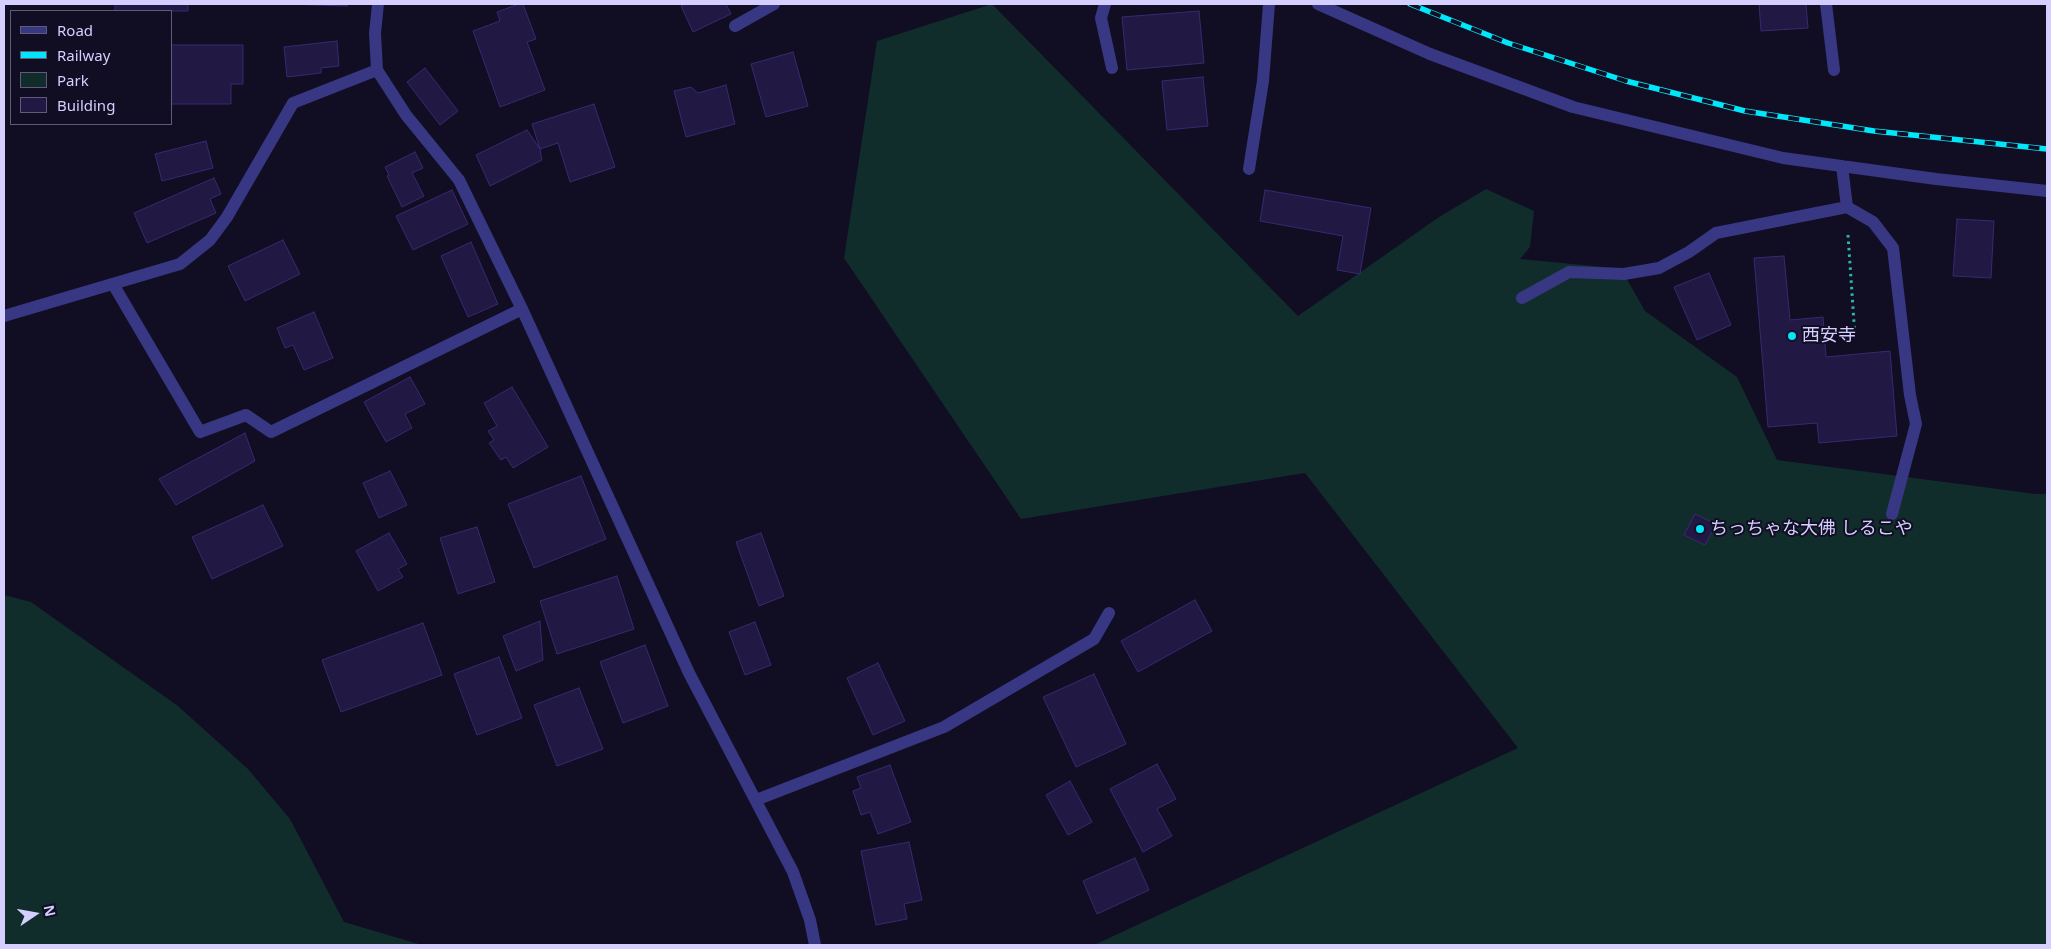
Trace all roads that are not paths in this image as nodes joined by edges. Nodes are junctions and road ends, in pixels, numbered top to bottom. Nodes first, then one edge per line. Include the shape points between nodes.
1 (378, 4) edge
2 (774, 4) edge
3 (1105, 4) edge
4 (1269, 4) edge
5 (1318, 4) edge
6 (1826, 4) edge
7 (735, 26) dead end
8 (1112, 68) dead end
9 (377, 70) junction
10 (1834, 70) dead end
11 (1842, 166) junction
12 (1249, 169) dead end
13 (2047, 191) edge
14 (1847, 207) junction
15 (113, 284) junction
16 (1522, 298) dead end
17 (522, 309) junction
18 (4, 316) edge
19 (1892, 514) dead end
20 (1109, 613) dead end
21 (756, 800) junction
22 (815, 945) edge

1 - 9 street via 375,33
2 - 7 street
3 - 8 street via 1101,18
4 - 12 street via 1263,80
5 - 11 street via 1430,54 1573,107 1783,158
6 - 10 street
9 - 15 street via 293,103 227,217 210,240 180,264
9 - 17 street via 406,115 459,180
11 - 13 street
11 - 14 street
14 - 16 street via 1716,233 1659,268 1624,274 1569,272
14 - 19 street via 1873,222 1894,248 1916,424
15 - 17 street via 200,432 246,416 271,432
15 - 18 street
17 - 21 street via 689,672
20 - 21 street via 1094,639 944,728
21 - 22 street via 793,872

